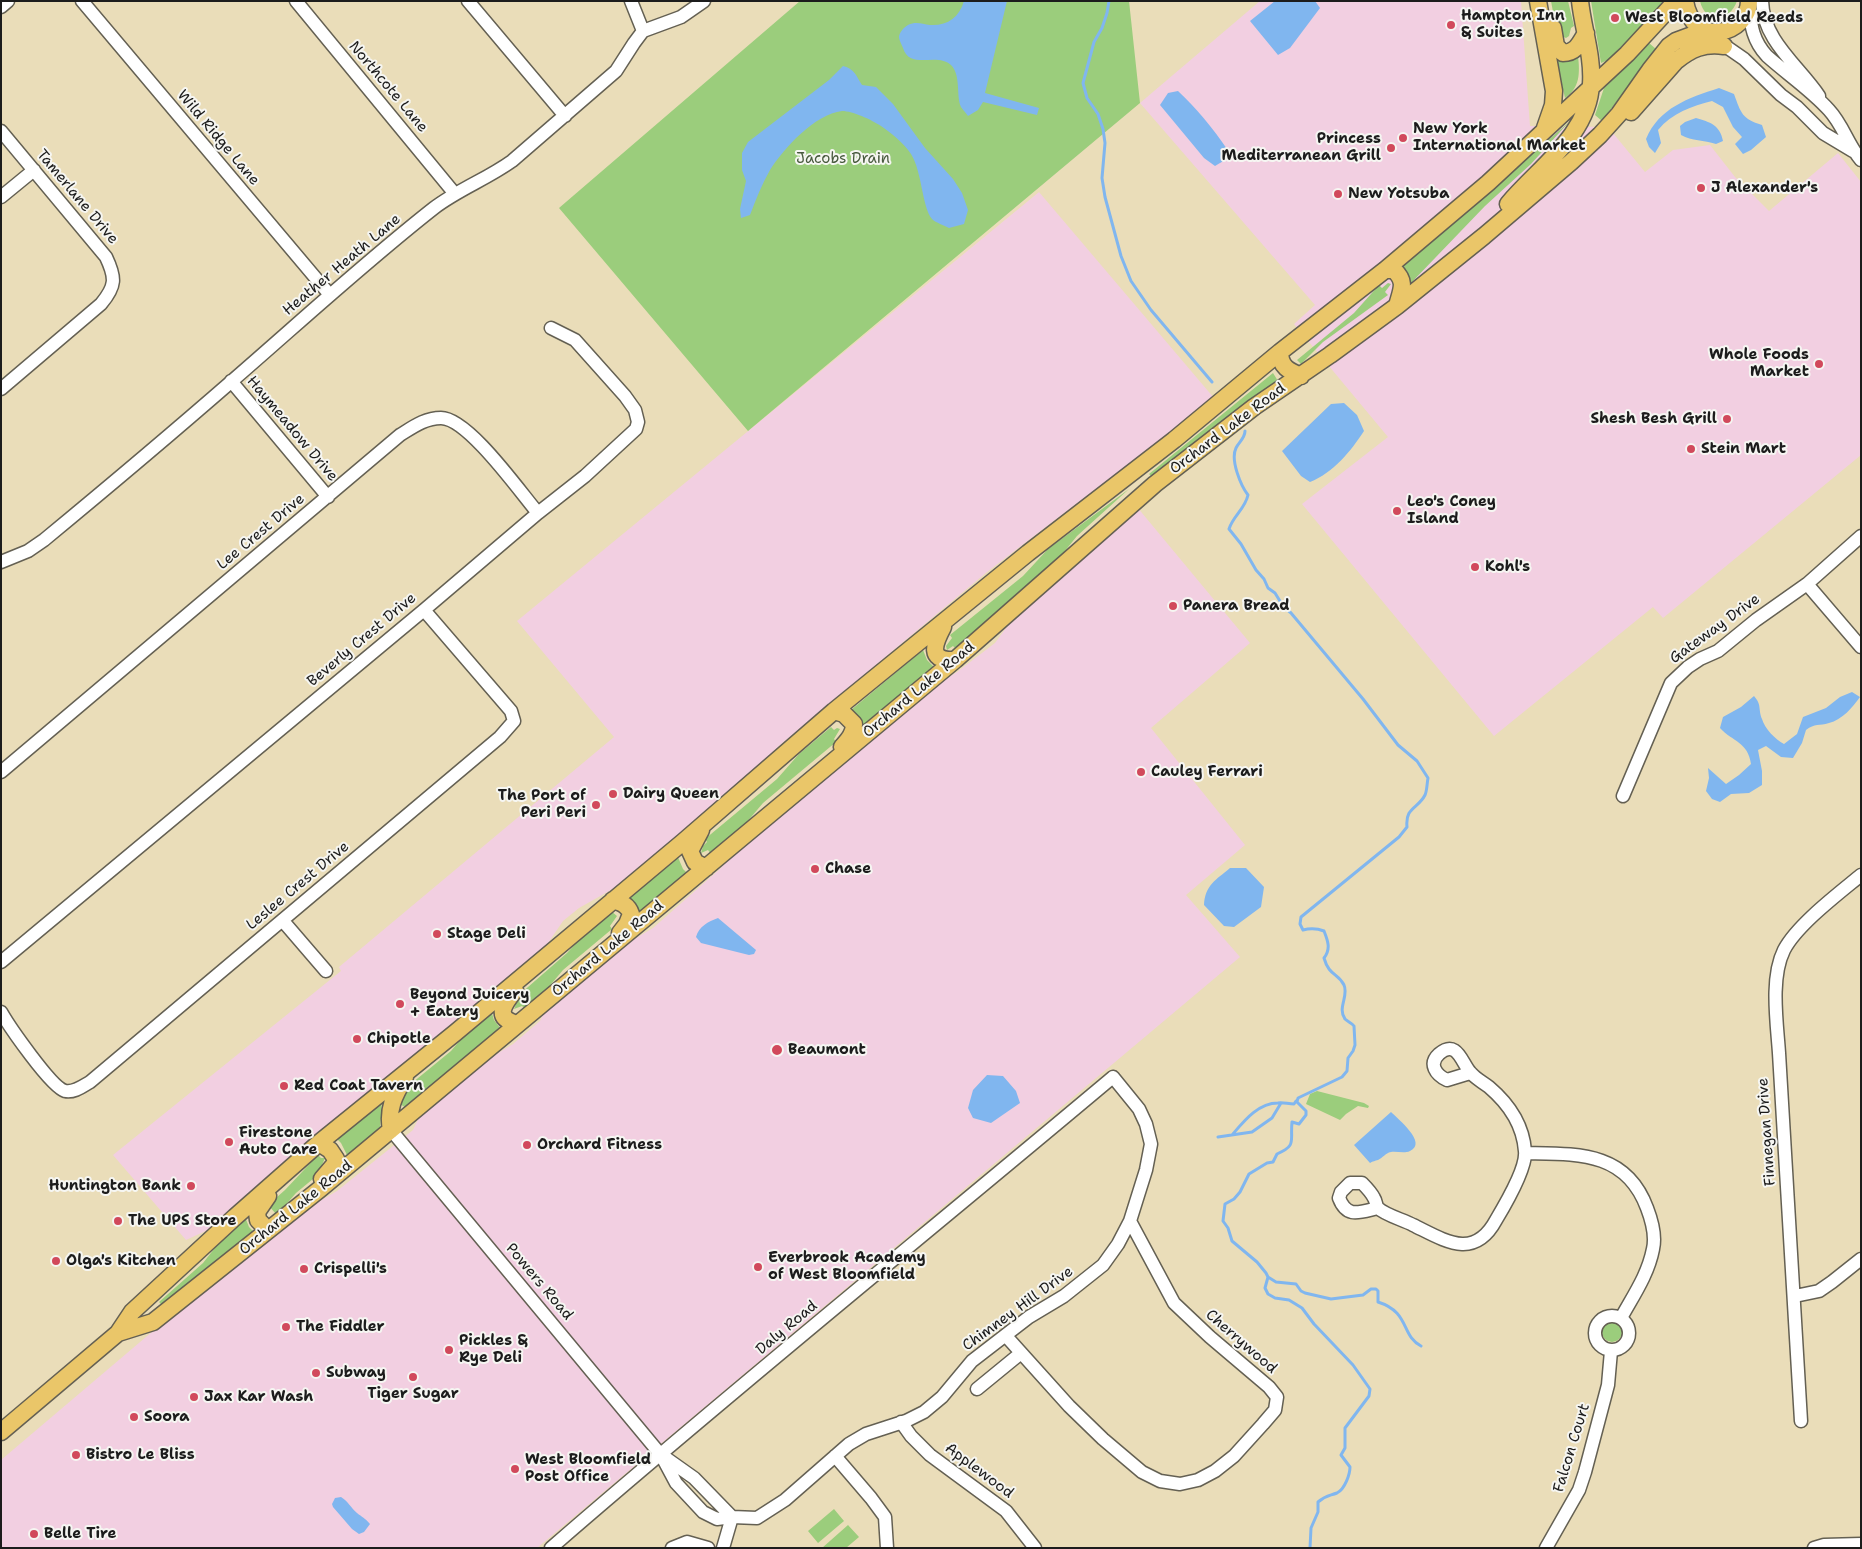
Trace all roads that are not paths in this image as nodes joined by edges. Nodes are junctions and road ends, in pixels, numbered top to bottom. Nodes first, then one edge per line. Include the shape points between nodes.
1 (8, 1) edge
2 (82, 1) edge
3 (296, 1) edge
4 (468, 1) edge
5 (631, 1) edge
6 (704, 1) edge
7 (1538, 1) edge
8 (1548, 1) edge
9 (1580, 1) edge
10 (1676, 1) edge
11 (1685, 1) edge
12 (1752, 3) edge
13 (1, 7) edge
14 (643, 31) junction
15 (1706, 31) junction
16 (1586, 33) junction
17 (1724, 46) junction
18 (1592, 86) junction
19 (1619, 114) junction
20 (565, 116) junction
21 (1, 131) edge
22 (1543, 132) junction
23 (1857, 156) edge
24 (34, 170) junction
25 (455, 194) junction
26 (1, 197) edge
27 (1484, 236) junction
28 (1385, 270) junction
29 (330, 295) junction
30 (1397, 306) junction
31 (552, 328) dead end
32 (1280, 352) junction
33 (1301, 376) junction
34 (231, 381) junction
35 (1, 389) edge
36 (1135, 471) junction
37 (328, 497) junction
38 (538, 513) junction
39 (1106, 528) junction
40 (1861, 536) edge
41 (1, 562) edge
42 (1807, 584) junction
43 (424, 610) junction
44 (947, 621) junction
45 (1861, 648) edge
46 (954, 660) junction
47 (834, 711) junction
48 (823, 770) junction
49 (1, 772) edge
50 (1623, 796) dead end
51 (706, 822) junction
52 (706, 868) junction
53 (1861, 875) edge
54 (613, 900) junction
55 (283, 921) junction
56 (606, 951) junction
57 (1, 962) edge
58 (530, 970) junction
59 (326, 971) dead end
60 (1, 1012) edge
61 (518, 1024) junction
62 (410, 1069) junction
63 (1470, 1073) dead end
64 (1112, 1077) joint
65 (391, 1130) junction
66 (319, 1144) junction
67 (1526, 1153) junction
68 (280, 1178) junction
69 (1378, 1208) dead end
70 (287, 1215) junction
71 (1130, 1221) junction
72 (268, 1230) junction
73 (1861, 1258) edge
74 (163, 1282) junction
75 (1795, 1296) junction
76 (1621, 1318) junction
77 (153, 1322) junction
78 (118, 1333) junction
79 (1006, 1336) junction
80 (1611, 1351) junction
81 (1022, 1353) junction
82 (977, 1388) dead end
83 (1801, 1421) dead end
84 (901, 1422) junction
85 (1, 1432) edge
86 (661, 1455) junction
87 (835, 1456) junction
88 (709, 1494) junction
89 (697, 1507) junction
90 (732, 1517) junction
91 (1861, 1544) edge
92 (551, 1548) edge
93 (672, 1548) edge
94 (708, 1548) edge
95 (723, 1548) edge
96 (887, 1548) edge
97 (1035, 1548) edge
98 (1546, 1548) edge
99 (1814, 1548) edge

1 - 13 street
2 - 29 street, Wild Ridge Lane
3 - 25 street, Northcote Lane
4 - 20 street
5 - 14 street
6 - 14 street via 681,17
7 - 22 main road via 1554,91 1553,105
8 - 16 main road via 1558,50 1563,53 1578,47
9 - 16 main road
10 - 18 main road, Orchard Lake Road
11 - 15 main road via 1690,17
12 - 15 main road, Orchard Lake Road via 1732,28 1722,32
12 - 23 street via 1754,40 1762,51 1829,110
14 - 20 street, Heather Heath Lane via 616,71
15 - 17 street
15 - 19 main road, Orchard Lake Road via 1669,46
16 - 18 main road
17 - 19 main road via 1695,48 1684,54 1631,112
17 - 23 street via 1751,65 1823,133
18 - 22 main road, Orchard Lake Road
18 - 27 main road via 1582,119
19 - 27 main road, Orchard Lake Road via 1571,162
20 - 25 street, Heather Heath Lane via 494,174
21 - 24 street, Tamerlane Drive
22 - 28 main road, Orchard Lake Road
24 - 26 street
24 - 35 street, Tamerlane Drive via 106,256 113,284 101,304
25 - 29 street, Heather Heath Lane
27 - 30 main road, Orchard Lake Road
28 - 30 main road via 1394,270 1403,285
28 - 32 main road, Orchard Lake Road
29 - 34 street, Heather Heath Lane
30 - 33 main road, Orchard Lake Road
31 - 38 street, Beverly Crest Drive via 575,340 599,365 635,410 638,422 624,442
32 - 33 main road via 1280,359 1288,371
32 - 36 main road, Orchard Lake Road
33 - 39 main road, Orchard Lake Road via 1254,407 1155,484
34 - 37 street, Haymeadow Drive
34 - 41 street, Heather Heath Lane via 44,540 28,551
36 - 39 main road via 1138,478 1136,487
36 - 44 main road, Orchard Lake Road via 1057,530
37 - 38 street, Lee Crest Drive via 400,435 424,420 443,418 458,423 469,433
37 - 49 street, Lee Crest Drive
38 - 43 street, Beverly Crest Drive
39 - 46 main road, Orchard Lake Road
40 - 42 street, Gateway Drive
42 - 45 street
42 - 50 street, Gateway Drive via 1718,651 1688,667 1671,683
43 - 55 street, Leslee Crest Drive via 505,703 514,721 500,737
43 - 57 street, Beverly Crest Drive
44 - 46 main road via 934,650 945,661
44 - 47 main road, Orchard Lake Road
46 - 48 main road, Orchard Lake Road
47 - 48 main road via 850,718 854,730
47 - 51 main road, Orchard Lake Road
48 - 52 main road, Orchard Lake Road
51 - 52 main road via 690,851 695,862
51 - 54 main road, Orchard Lake Road
52 - 56 main road, Orchard Lake Road
53 - 75 street, Finnegan Drive via 1792,938 1783,952 1778,975 1778,1053
54 - 56 main road via 624,903 631,914
54 - 58 main road, Orchard Lake Road
55 - 59 street
55 - 60 street, Leslee Crest Drive via 90,1082 76,1090 65,1091 53,1082
56 - 61 main road, Orchard Lake Road
58 - 61 main road via 503,1005 505,1019
58 - 62 main road, Orchard Lake Road
61 - 65 main road, Orchard Lake Road
62 - 65 main road via 391,1105 388,1118
62 - 66 main road, Orchard Lake Road
63 - 67 street via 1505,1102 1520,1125
64 - 71 street, Chimney Hill Drive via 1140,1109 1151,1144
64 - 86 street, Daly Road
65 - 70 main road, Orchard Lake Road
65 - 86 street, Powers Road
66 - 68 main road, Orchard Lake Road
66 - 70 main road via 335,1155 334,1165
67 - 69 street via 1523,1166 1494,1224 1488,1233 1469,1244 1445,1240
67 - 76 street via 1576,1154 1598,1159 1624,1173 1643,1196 1652,1220 1654,1246 1643,1279
68 - 72 main road via 257,1212 258,1220
68 - 74 main road, Orchard Lake Road
70 - 72 main road, Orchard Lake Road
71 - 79 street, Chimney Hill Drive via 1103,1265
71 - 81 street, Cherrywood via 1174,1303 1269,1387 1277,1397 1275,1410 1234,1456 1215,1471 1198,1480 1180,1484 1160,1480 1142,1472 1103,1439
72 - 77 main road, Orchard Lake Road
73 - 75 street via 1819,1291
74 - 77 main road via 144,1312
74 - 78 main road, Orchard Lake Road via 132,1312
75 - 83 street, Finnegan Drive
76 - 80 street via 1628,1327 1628,1338 1622,1348
76 - 80 street via 1609,1316 1596,1325 1596,1342
77 - 78 main road, Orchard Lake Road
78 - 85 main road, Orchard Lake Road
79 - 81 street, Cherrywood
79 - 84 street, Chimney Hill Drive via 972,1361 942,1397 924,1412
80 - 98 street, Falcon Court via 1608,1386 1585,1472 1579,1490
81 - 82 street
84 - 87 street, Chimney Hill Drive via 866,1434
84 - 97 street, Applewood via 930,1455 1006,1511
86 - 88 street via 694,1478
86 - 89 street via 676,1482
86 - 92 street, Daly Road
87 - 90 street, Chimney Hill Drive via 785,1500 757,1518
87 - 96 street via 885,1518
88 - 89 street
88 - 90 street
89 - 90 street, Chimney Hill Drive via 717,1519
90 - 95 street
91 - 99 street
93 - 94 street via 687,1542

